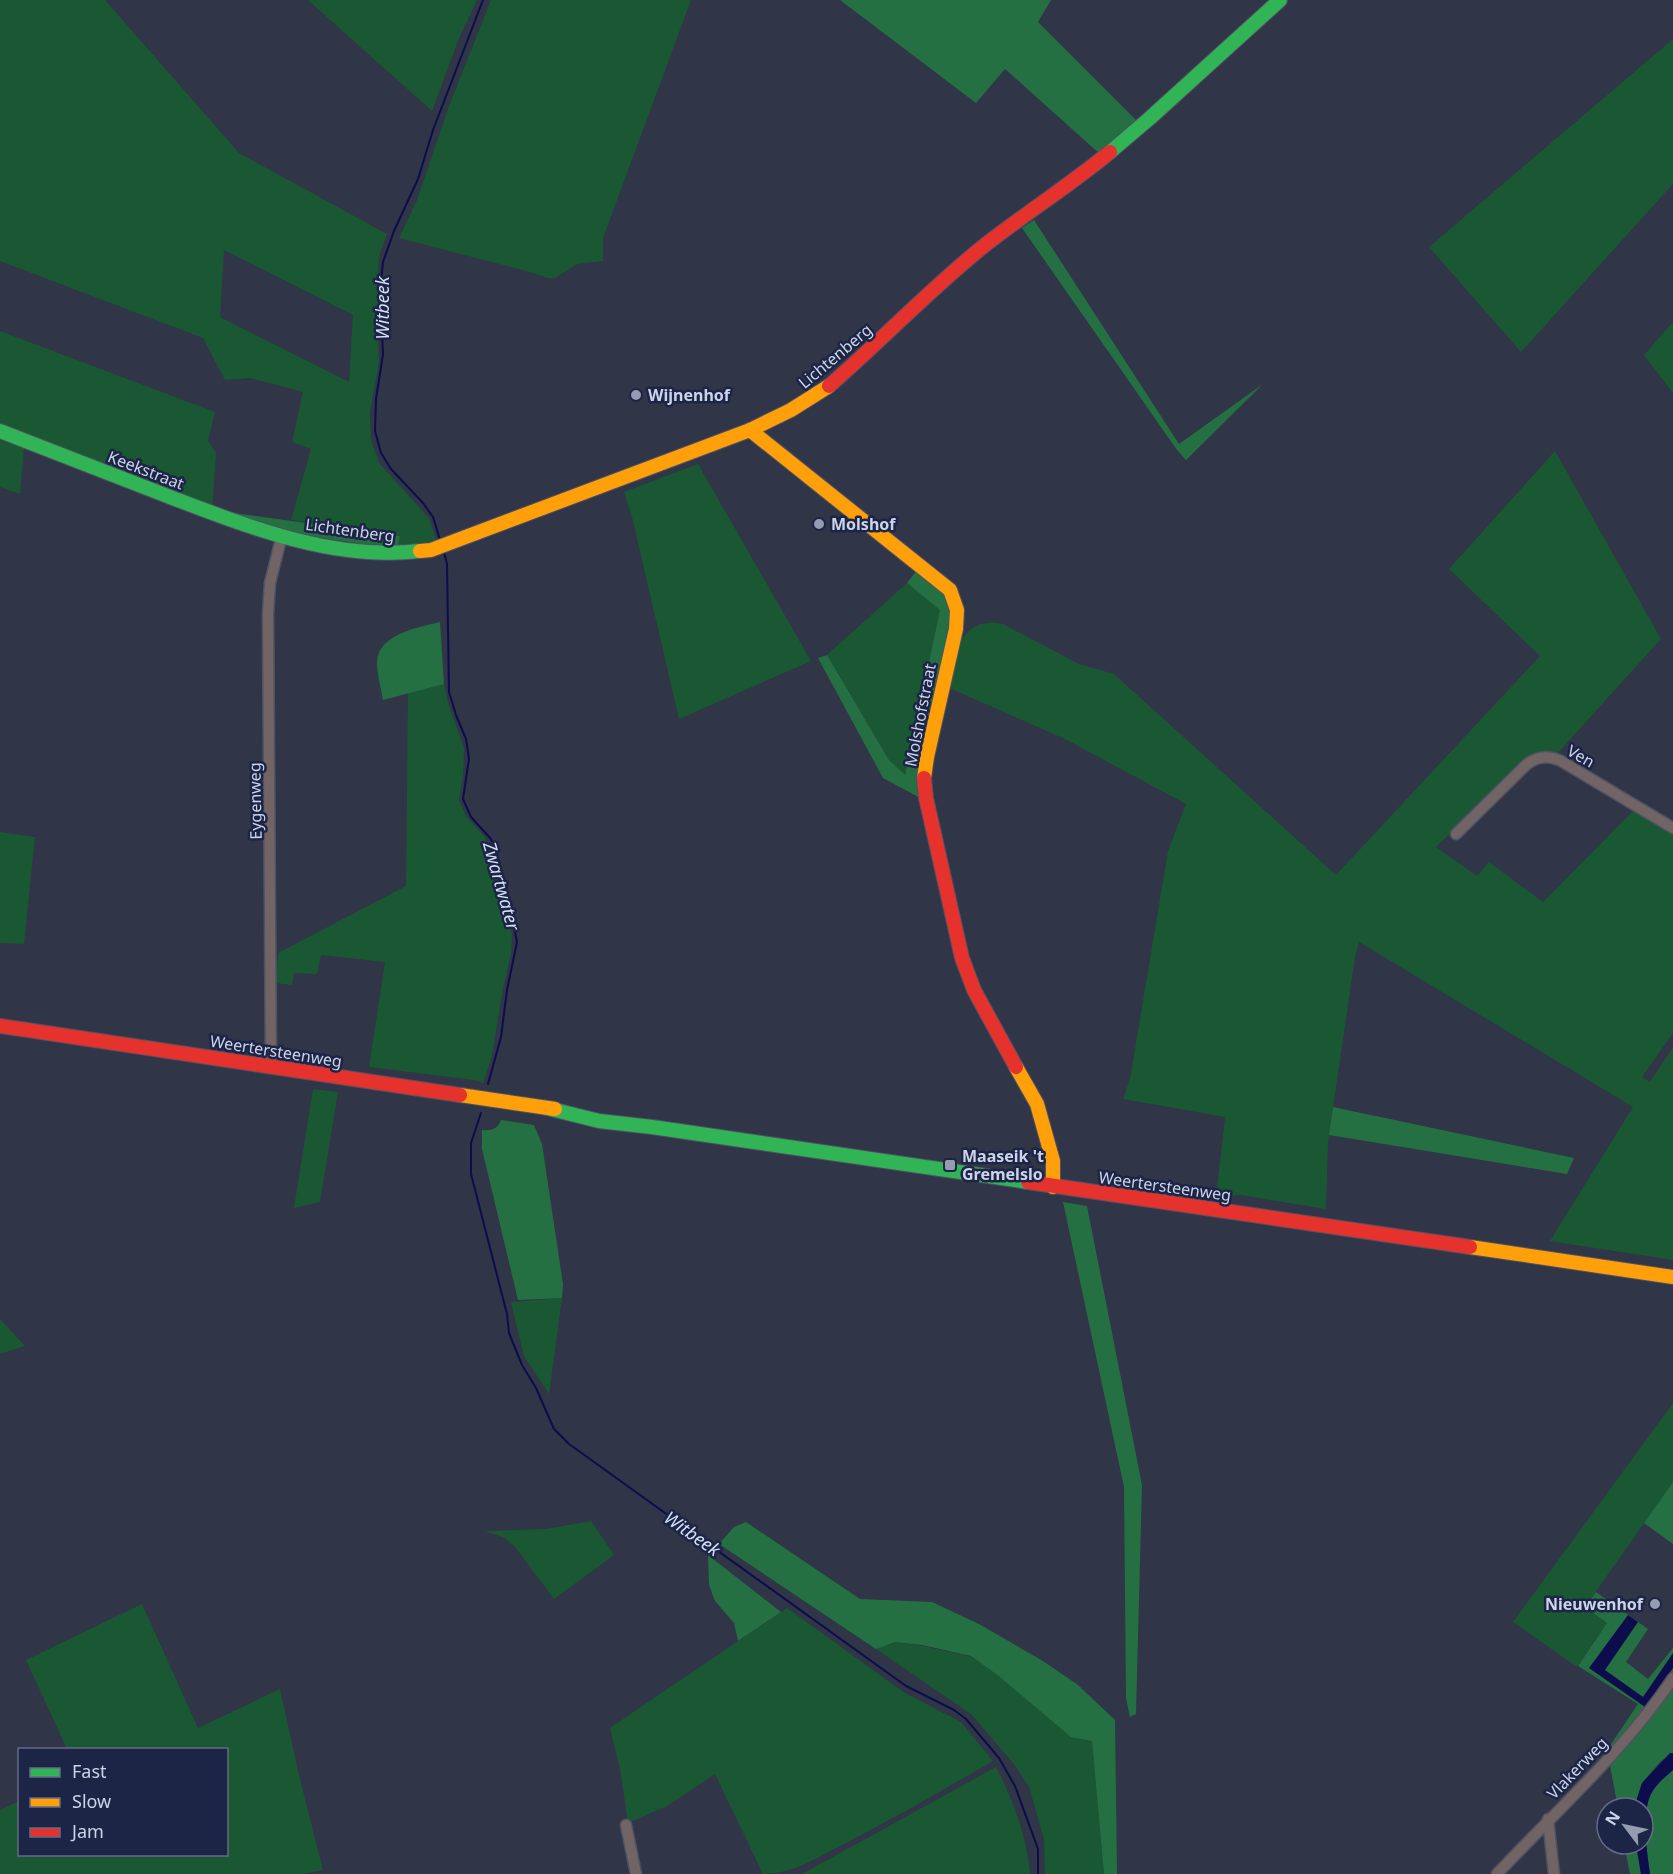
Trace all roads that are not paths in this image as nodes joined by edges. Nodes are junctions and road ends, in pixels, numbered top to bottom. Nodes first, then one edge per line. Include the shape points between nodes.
1 (1280, 0) edge
2 (750, 430) junction
3 (0, 431) edge
4 (282, 535) junction
5 (1673, 828) edge
6 (1456, 834) dead end
7 (0, 1026) edge
8 (271, 1067) junction
9 (1053, 1187) junction
10 (1673, 1277) edge
11 (1673, 1678) edge
12 (1548, 1819) junction
13 (626, 1825) dead end
14 (636, 1874) edge
15 (1497, 1874) edge
16 (1554, 1874) edge

1 - 2 street, Lichtenberg via 1141,126 927,294 823,391
2 - 4 street, Lichtenberg via 431,550 381,554
2 - 9 street, Molshofstraat via 950,590 957,610 956,629 927,757 926,798 962,958 974,990 1037,1104 1053,1161
3 - 4 street, Keekstraat via 227,519
4 - 8 street, Eygenweg via 270,583 268,613
5 - 6 street, Ven via 1561,761 1543,757 1526,765
7 - 8 street, Weertersteenweg
8 - 9 street, Weertersteenweg via 547,1108 589,1120
9 - 10 street, Weertersteenweg
11 - 12 street, Vlakerweg via 1617,1749
12 - 15 street, Vlakerweg
12 - 16 street
13 - 14 street

